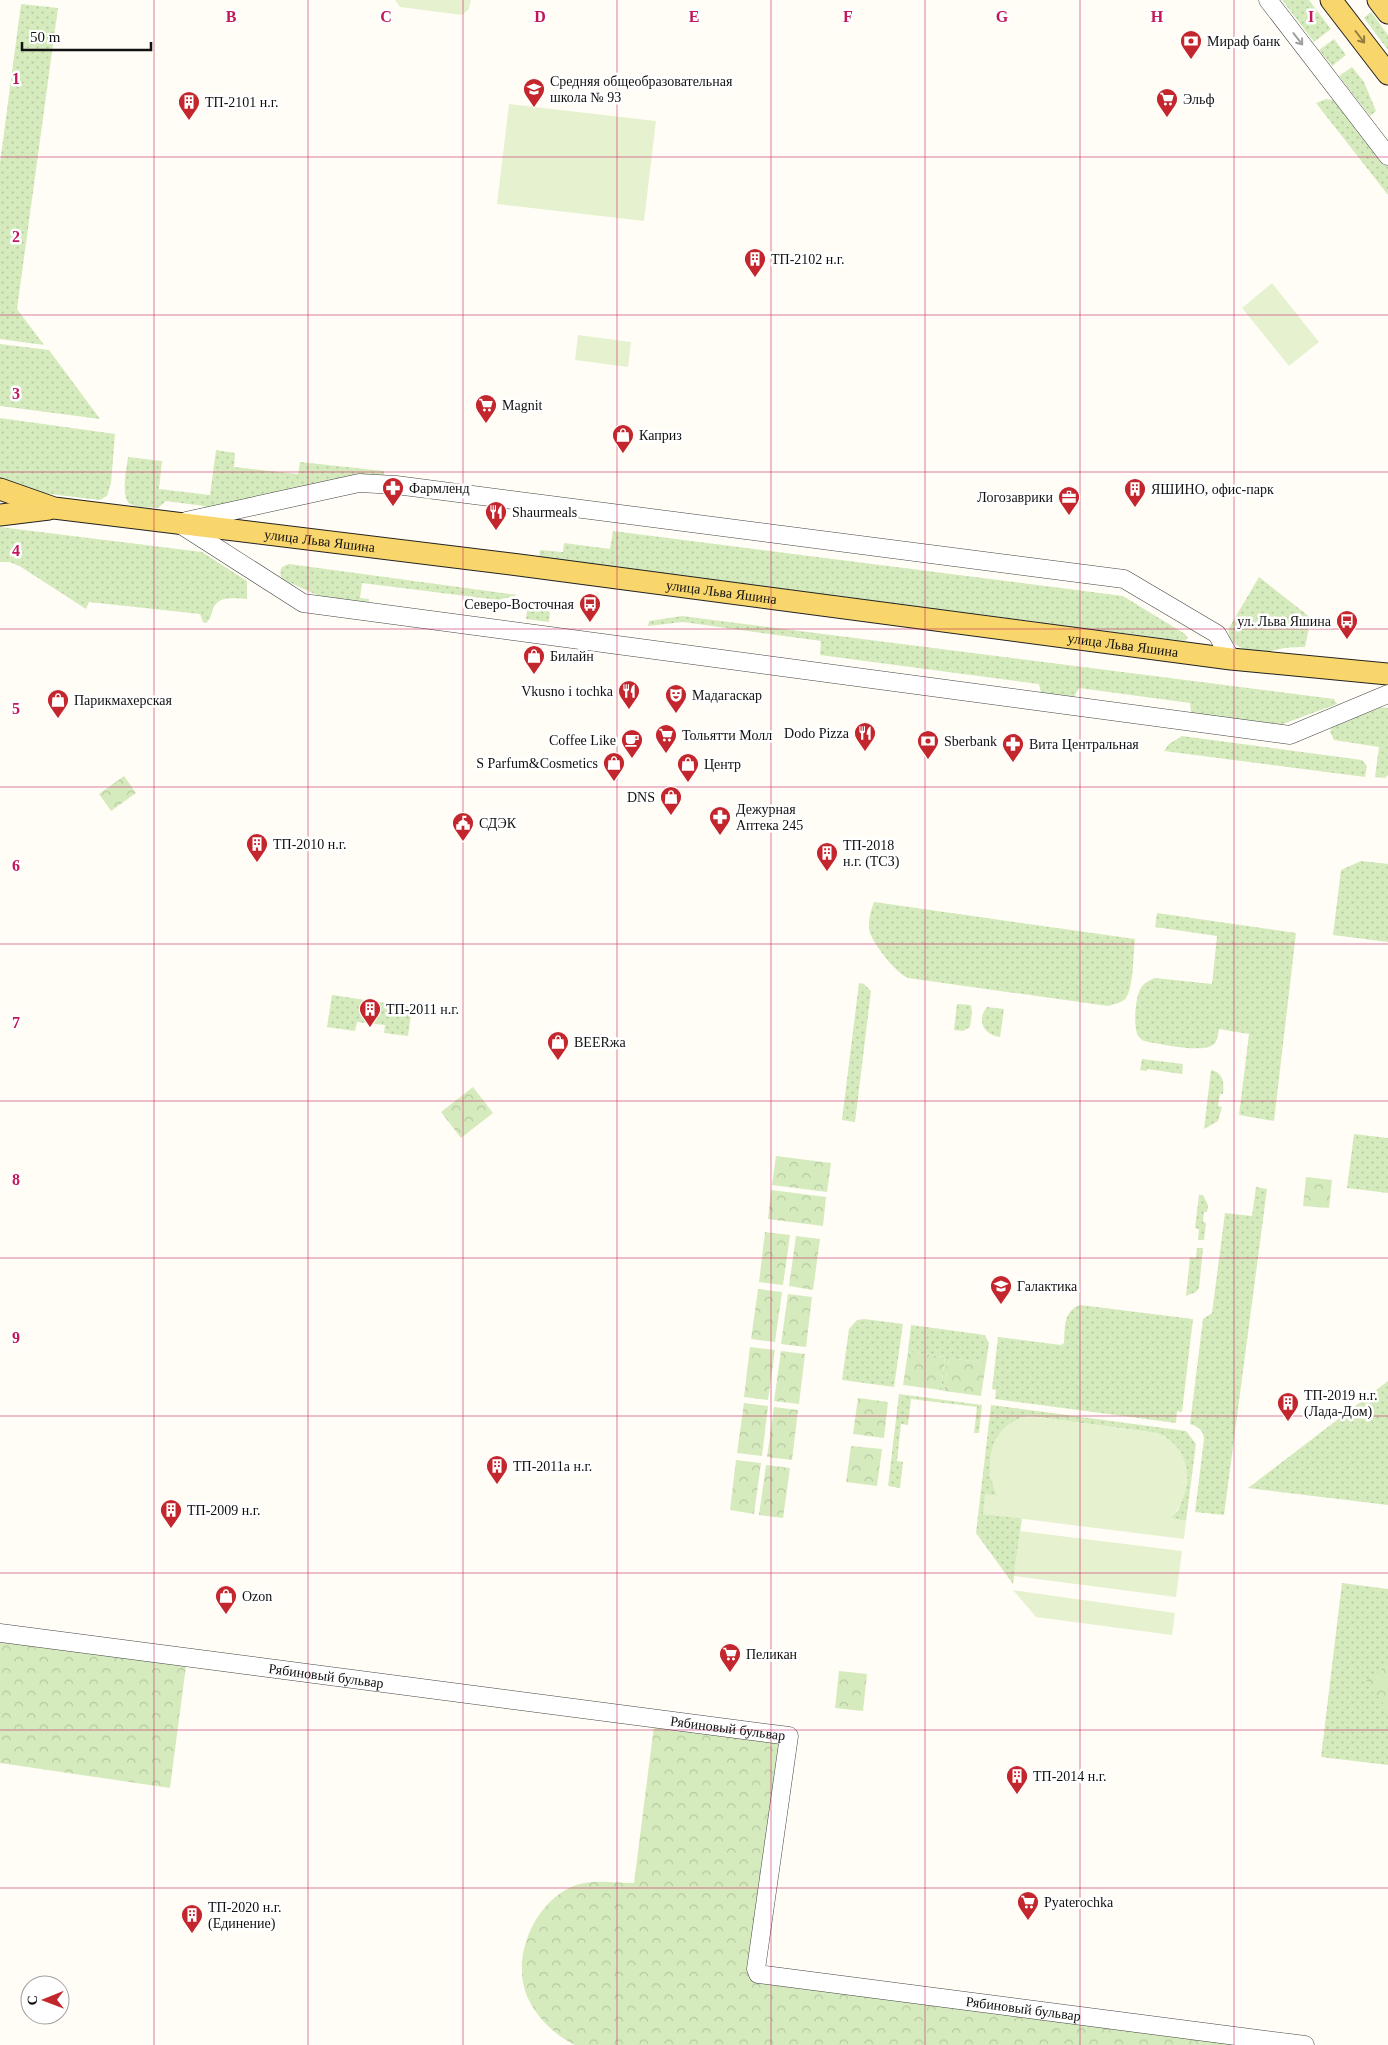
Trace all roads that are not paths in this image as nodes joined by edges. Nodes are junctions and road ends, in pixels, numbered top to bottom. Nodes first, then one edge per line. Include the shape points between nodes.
1 (1268, 0) edge
2 (1331, 0) edge
3 (1378, 0) edge
4 (1388, 13) edge
5 (1388, 74) edge
6 (1388, 156) edge
7 (0, 489) edge
8 (54, 508) junction
9 (0, 515) edge
10 (177, 523) junction
11 (1231, 659) junction
12 (1388, 674) edge
13 (1388, 694) edge
14 (0, 1633) edge
15 (1305, 2045) edge

1 -> 6 street
2 -> 5 main road
3 - 4 main road
7 - 8 main road, улица Льва Яшина
8 - 9 main road, улица Льва Яшина
8 - 10 main road, улица Льва Яшина
10 - 11 main road, улица Льва Яшина
10 - 11 street via 359,483 396,484 1124,579 1217,634
10 - 13 street via 303,603 1290,736
11 - 12 main road, улица Льва Яшина
14 - 15 street, Рябиновый бульвар via 789,1736 758,1974

